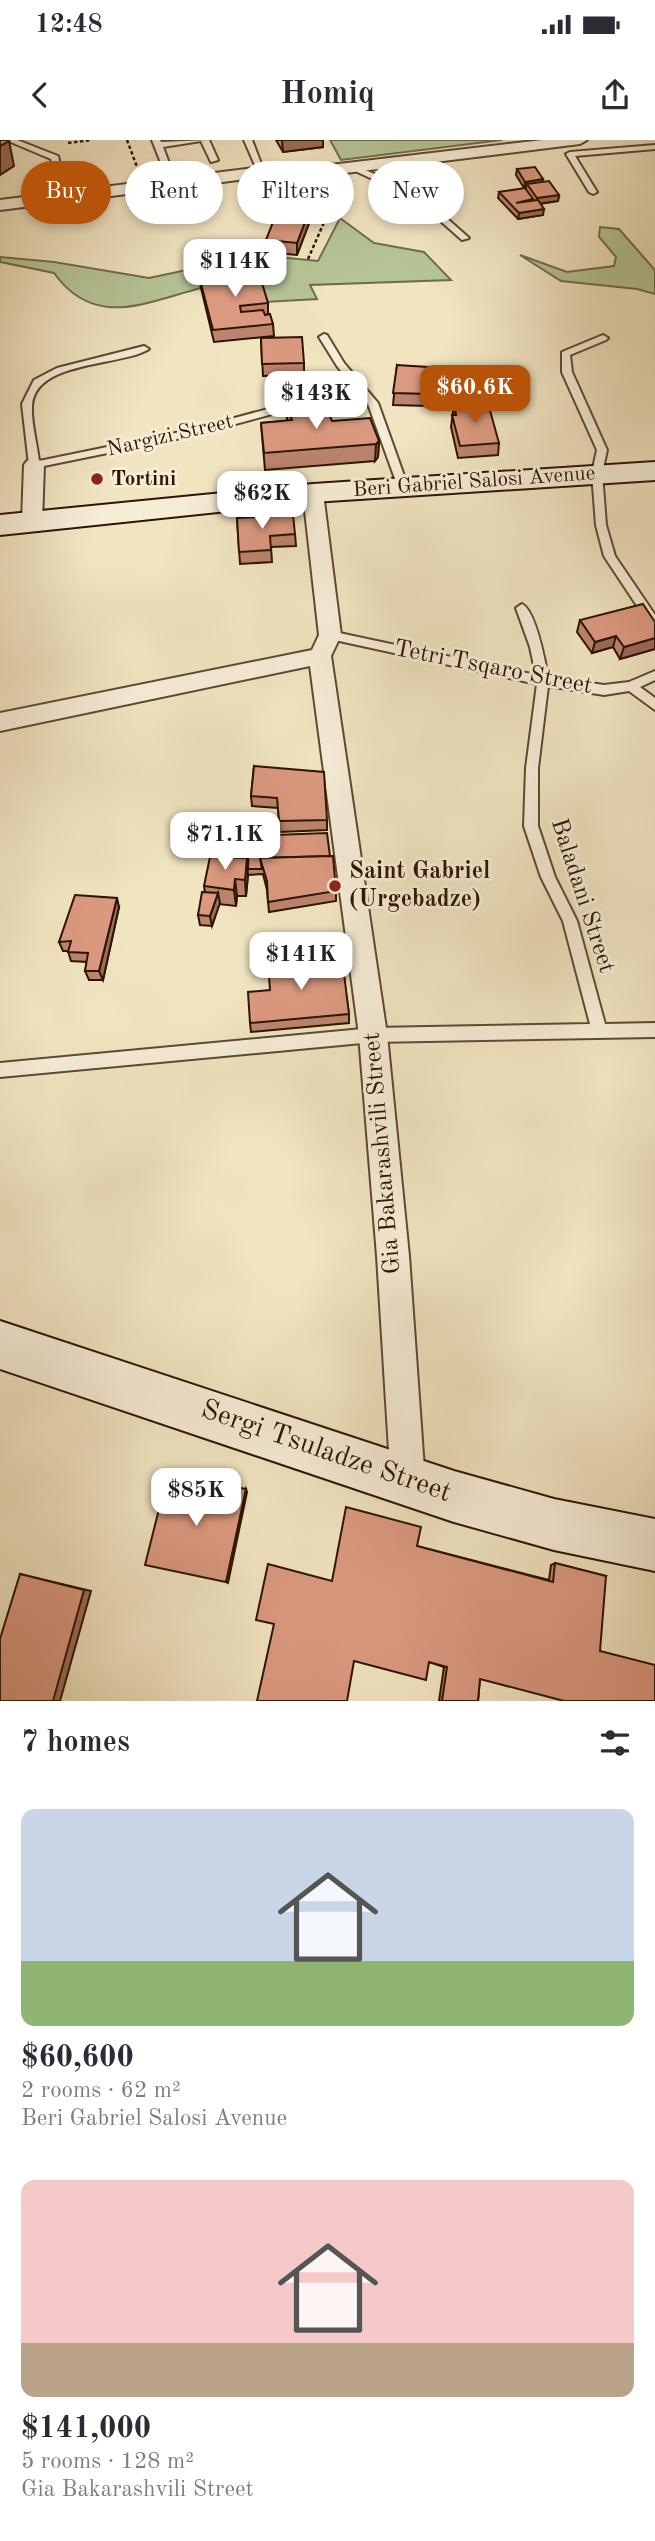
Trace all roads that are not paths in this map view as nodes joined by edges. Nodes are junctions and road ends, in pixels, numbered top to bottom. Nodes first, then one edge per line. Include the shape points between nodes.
1 (10, 140) edge
2 (198, 140) edge
3 (205, 140) edge
4 (248, 140) edge
5 (580, 140) edge
6 (157, 142) edge
7 (655, 148) edge
8 (214, 160) dead end
9 (56, 161) edge
10 (164, 161) edge
11 (257, 161) edge
12 (354, 167) joint
13 (237, 175) edge
14 (111, 191) edge
15 (593, 192) dead end
16 (21, 202) edge
17 (0, 205) edge
18 (465, 238) dead end
19 (324, 337) dead end
20 (603, 338) dead end
21 (144, 349) dead end
22 (359, 387) junction
23 (34, 465) junction
24 (655, 471) edge
25 (597, 473) junction
26 (403, 487) junction
27 (313, 493) junction
28 (32, 522) junction
29 (0, 525) edge
30 (522, 608) dead end
31 (655, 624) edge
32 (325, 646) junction
33 (655, 676) edge
34 (543, 681) junction
35 (631, 686) junction
36 (655, 705) edge
37 (0, 722) edge
38 (655, 1030) edge
39 (599, 1031) junction
40 (373, 1035) junction
41 (0, 1070) edge
42 (0, 1345) edge
43 (408, 1483) junction
44 (655, 1545) edge

1 - 9 lane
2 - 6 lane
3 - 8 lane
4 - 11 lane
5 - 12 street
6 - 10 lane
7 - 15 lane via 570,153
12 - 18 lane via 386,182 403,184
13 - 14 street
16 - 17 street
19 - 22 lane
20 - 25 lane via 565,354 567,373 602,450
21 - 23 lane via 60,370 37,382 27,404
22 - 23 lane, Nargizi Street via 191,433
22 - 26 lane via 373,403
23 - 28 street
24 - 25 main road, Beri Gabriel Salosi Avenue
25 - 26 main road, Beri Gabriel Salosi Avenue
25 - 31 lane via 601,525 610,556
26 - 27 main road, Beri Gabriel Salosi Avenue
27 - 28 main road, Beri Gabriel Salosi Avenue
27 - 32 street, Gia Bakarashvili Street
28 - 29 main road, Beri Gabriel Salosi Avenue
30 - 34 lane, Baladani Street
32 - 34 lane, Tetri Tsqaro Street
32 - 37 street, Tetri Tsqaro Street
32 - 40 street, Gia Bakarashvili Street
33 - 35 lane, Tetri Tsqaro Street
34 - 35 lane, Tetri Tsqaro Street via 604,690
34 - 39 lane, Baladani Street via 532,768 531,826 548,877 570,921
35 - 36 lane
38 - 39 lane
39 - 40 lane
40 - 41 lane
40 - 43 street, Gia Bakarashvili Street
42 - 43 main road, Sergi Tsuladze Street via 116,1380
43 - 44 main road, Sergi Tsuladze Street via 610,1538

